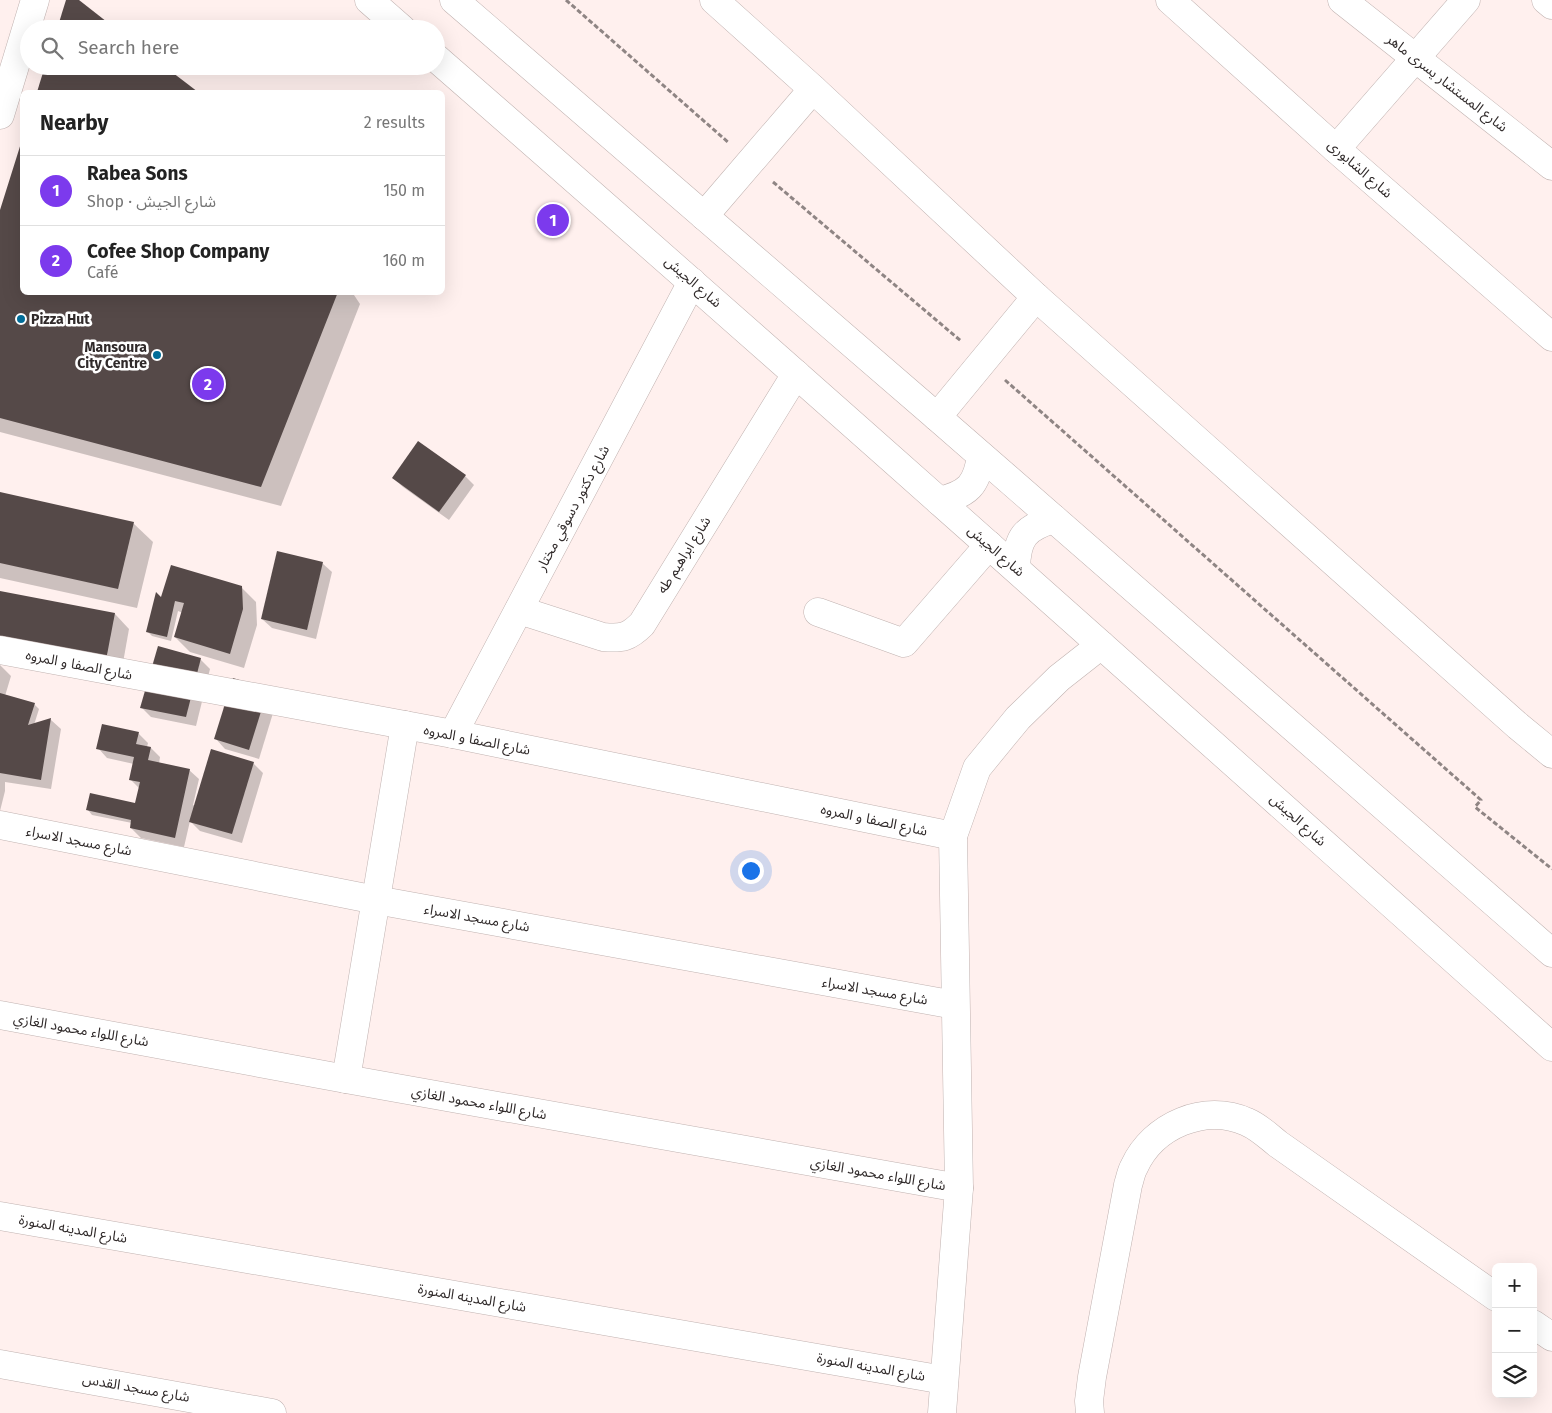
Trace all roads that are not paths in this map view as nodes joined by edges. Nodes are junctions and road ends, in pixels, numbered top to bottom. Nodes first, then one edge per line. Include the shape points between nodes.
1 (35, 0) edge
2 (369, 0) edge
3 (454, 0) edge
4 (714, 0) edge
5 (1170, 0) edge
6 (1342, 0) edge
7 (1466, 0) edge
8 (1546, 0) edge
9 (1552, 5) edge
10 (29, 20) edge
11 (392, 20) edge
12 (20, 49) edge
13 (1416, 58) junction
14 (445, 66) edge
15 (813, 89) junction
16 (0, 115) edge
17 (1336, 149) junction
18 (1552, 166) edge
19 (704, 216) junction
20 (692, 282) junction
21 (1036, 297) junction
22 (1552, 337) edge
23 (796, 374) junction
24 (938, 417) junction
25 (981, 456) junction
26 (939, 501) junction
27 (1054, 519) junction
28 (989, 545) junction
29 (1016, 568) junction
30 (519, 610) junction
31 (818, 612) dead end
32 (1101, 645) junction
33 (0, 650) edge
34 (405, 725) junction
35 (1518, 726) junction
36 (1552, 729) edge
37 (453, 734) junction
38 (1552, 754) edge
39 (0, 825) edge
40 (953, 836) junction
41 (376, 900) junction
42 (1552, 953) edge
43 (955, 1005) junction
44 (0, 1015) edge
45 (1552, 1047) edge
46 (346, 1079) junction
47 (958, 1188) junction
48 (0, 1216) edge
49 (1492, 1295) edge
50 (1537, 1327) edge
51 (1552, 1337) edge
52 (0, 1364) edge
53 (944, 1380) junction
54 (272, 1413) edge
55 (942, 1413) edge
56 (1090, 1413) edge

1 - 10 street
2 - 11 street
3 - 19 street
4 - 15 street
5 - 17 street, شارع الشابورى
6 - 13 street, شارع المستشار يسرى ماهر
7 - 13 street
8 - 9 street
12 - 16 street
13 - 17 street
13 - 18 street, شارع المستشار يسرى ماهر
14 - 20 street, شارع الجيش
15 - 19 street
15 - 21 street
17 - 22 street, شارع الشابورى
19 - 24 street
20 - 23 street, شارع الجيش
20 - 30 street, شارع دكتور دسوقي مختار
21 - 24 street
21 - 35 street
23 - 26 street, شارع الجيش
23 - 30 street, شارع ابراهيم طه via 642,624 632,634 618,639 603,637
24 - 25 street
25 - 26 street via 979,472 970,487 956,497
25 - 27 street
26 - 28 street, شارع الجيش
27 - 29 street via 1038,524 1024,535 1016,551
27 - 42 street
28 - 29 street, شارع الجيش
28 - 31 street via 904,643
29 - 32 street, شارع الجيش
30 - 37 street, شارع دكتور دسوقي مختار
32 - 40 street via 1059,678 1018,718 977,768
32 - 45 street, شارع الجيش
33 - 34 street, شارع الصفا و المروه
34 - 37 street, شارع الصفا و المروه
34 - 41 street
35 - 36 street
35 - 38 street
37 - 40 street, شارع الصفا و المروه
39 - 41 street, شارع مسجد الاسراء
40 - 43 street
41 - 43 street, شارع مسجد الاسراء
41 - 46 street
43 - 47 street
44 - 46 street, شارع اللواء محمود الغازي
46 - 47 street, شارع اللواء محمود الغازي
47 - 53 street
48 - 53 street, شارع المدينه المنورة
49 - 56 street via 1264,1132 1229,1116 1191,1118 1157,1136 1134,1167 1092,1377
50 - 51 street
52 - 54 street, شارع مسجد القدس
53 - 55 street

